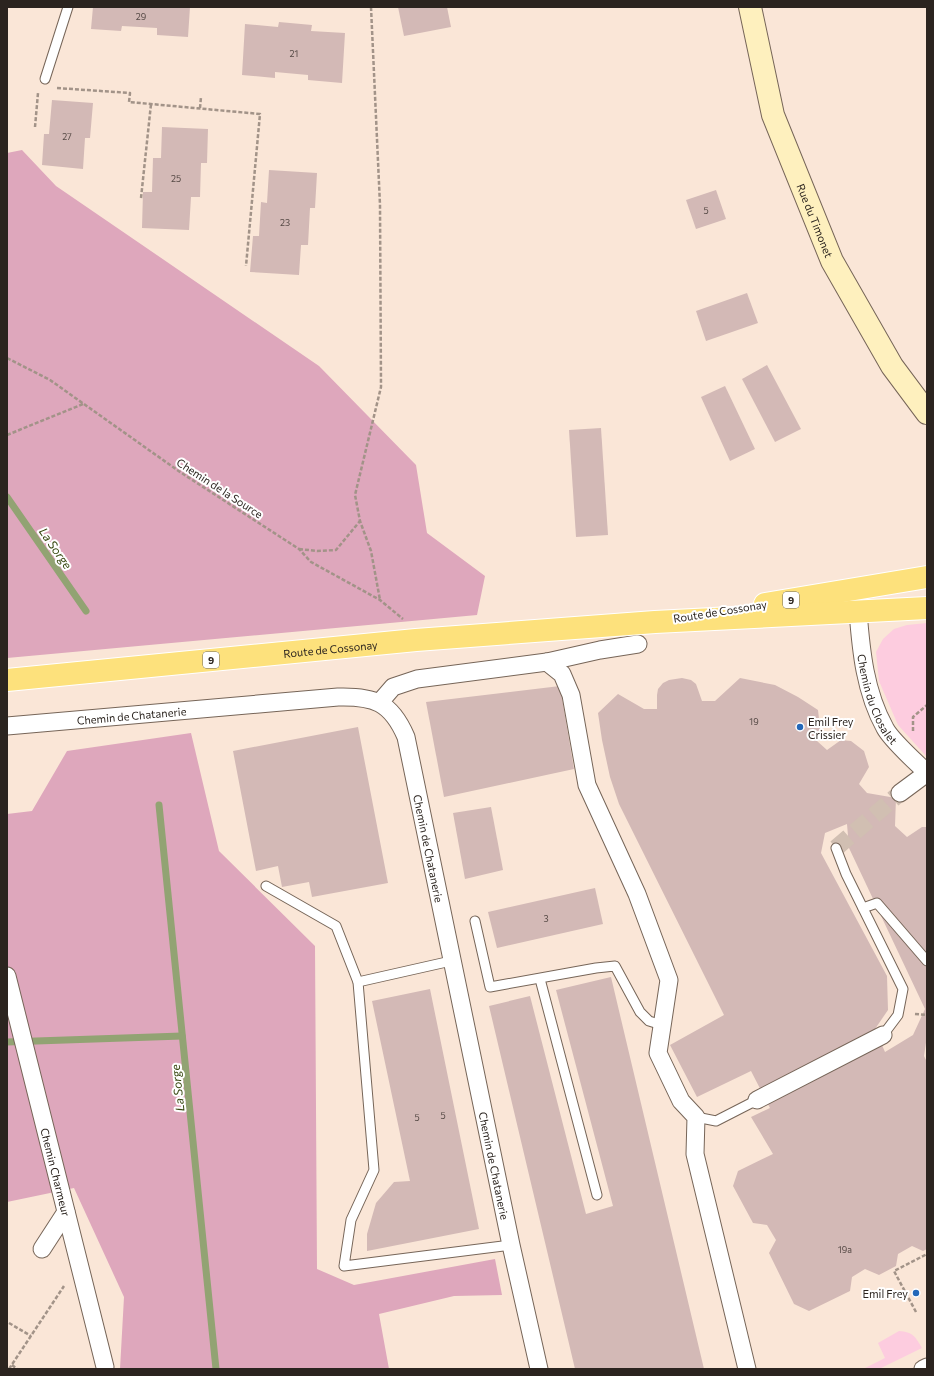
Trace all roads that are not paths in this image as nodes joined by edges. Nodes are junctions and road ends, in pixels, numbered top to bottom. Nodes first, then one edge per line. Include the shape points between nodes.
1 (68, 7) edge
2 (750, 7) edge
3 (42, 83) road end
4 (927, 413) edge
5 (927, 577) edge
6 (927, 608) edge
7 (858, 611) junction
8 (655, 622) junction
9 (638, 644) dead end
10 (547, 662) junction
11 (7, 680) edge
12 (380, 702) junction
13 (7, 726) edge
14 (927, 773) edge
15 (900, 793) tunnel mouth
16 (836, 848) dead end
17 (266, 886) dead end
18 (863, 908) junction
19 (474, 920) dead end
20 (451, 961) junction
21 (927, 961) edge
22 (7, 976) edge
23 (540, 979) junction
24 (358, 982) junction
25 (662, 1025) junction
26 (883, 1035) joint
27 (757, 1100) joint
28 (696, 1117) junction
29 (597, 1195) dead end
30 (66, 1212) junction
31 (511, 1246) junction
32 (42, 1249) dead end
33 (927, 1367) edge
34 (105, 1368) edge
35 (539, 1369) edge
36 (747, 1369) edge
37 (923, 1369) edge

1 - 3 lane
2 - 4 main road, Rue du Timonet via 773,115 832,261 892,366
5 - 8 main road, Route de Cossonay / 9
6 - 7 main road, Route de Cossonay / 9
7 - 8 main road, Route de Cossonay / 9
7 - 14 street, Chemin du Closalet via 868,688 885,729
8 - 11 main road, Route de Cossonay / 9 via 416,640
9 - 10 street
10 - 12 street via 416,679 393,687
10 - 25 street via 562,674 571,695 588,785 637,894 669,980
12 - 13 street, Chemin de Chatanerie via 360,697 338,697
12 - 20 street, Chemin de Chatanerie via 392,712 406,737
14 - 15 street
16 - 18 lane
17 - 24 lane via 336,926
18 - 21 lane via 877,903
18 - 26 lane via 903,989 898,1015
19 - 23 lane via 490,987
20 - 24 lane
20 - 31 street, Chemin de Chatanerie
22 - 30 street, Chemin Charmeur
23 - 25 lane via 615,966 640,1012 649,1021
23 - 29 lane
24 - 31 lane via 374,1170 351,1220 344,1266
25 - 28 street via 658,1053 681,1101
26 - 27 street
27 - 28 lane via 716,1121
28 - 36 street via 695,1154
30 - 32 street
30 - 34 street, Chemin Charmeur
31 - 35 street, Chemin de Chatanerie
33 - 37 street

